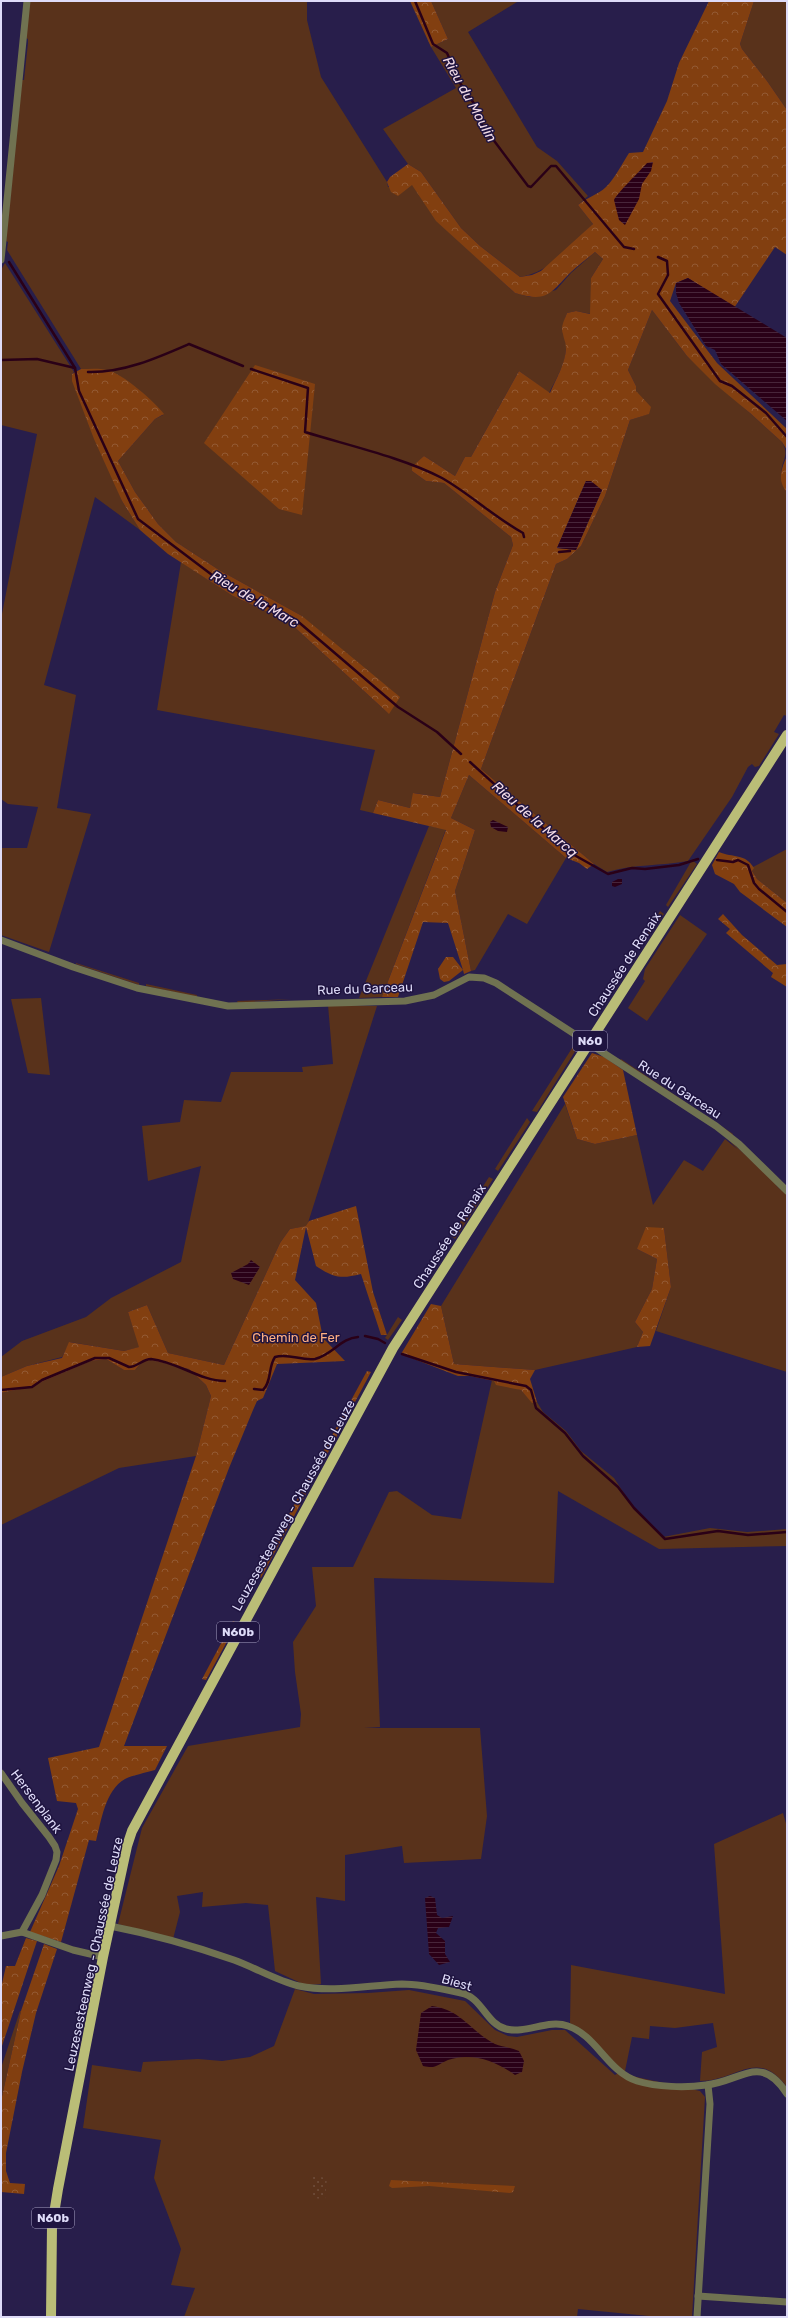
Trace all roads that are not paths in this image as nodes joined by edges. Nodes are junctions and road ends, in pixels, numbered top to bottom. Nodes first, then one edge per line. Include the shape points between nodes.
1 (27, 1) edge
2 (1, 260) edge
3 (787, 735) edge
4 (1, 940) edge
5 (589, 1043) junction
6 (787, 1191) edge
7 (394, 1348) joint
8 (1, 1773) edge
9 (110, 1926) junction
10 (22, 1932) junction
11 (1, 1936) edge
12 (103, 1957) junction
13 (708, 2085) junction
14 (787, 2094) edge
15 (698, 2296) junction
16 (787, 2302) edge
17 (51, 2317) edge
18 (697, 2317) edge

1 - 2 street
3 - 5 main road, Chaussée de Renaix / N60
4 - 5 street, Rue du Garceau via 137,988 228,1006 405,1001 434,995 469,977 484,978
5 - 6 street, Rue du Garceau via 720,1130
5 - 7 main road, Chaussée de Renaix / N60
7 - 9 main road, Leuzesesteenweg - Chaussée de Leuze / N60b via 146,1803 127,1846
8 - 10 street, Hersenplank via 49,1837 57,1852 42,1895
9 - 12 main road, Leuzesesteenweg - Chaussée de Leuze / N60b
9 - 13 street, Biest via 234,1960 299,1986 342,1988 408,1984 464,1994 475,2000 498,2025 507,2029 522,2030 559,2025 571,2027 620,2072 636,2080 656,2084
10 - 11 street
10 - 12 street via 73,1950
12 - 17 main road, Leuzesesteenweg - Chaussée de Leuze / N60b via 52,2226
13 - 14 street, Biest via 756,2071 774,2078
13 - 15 street via 710,2104
15 - 16 street
15 - 18 street

